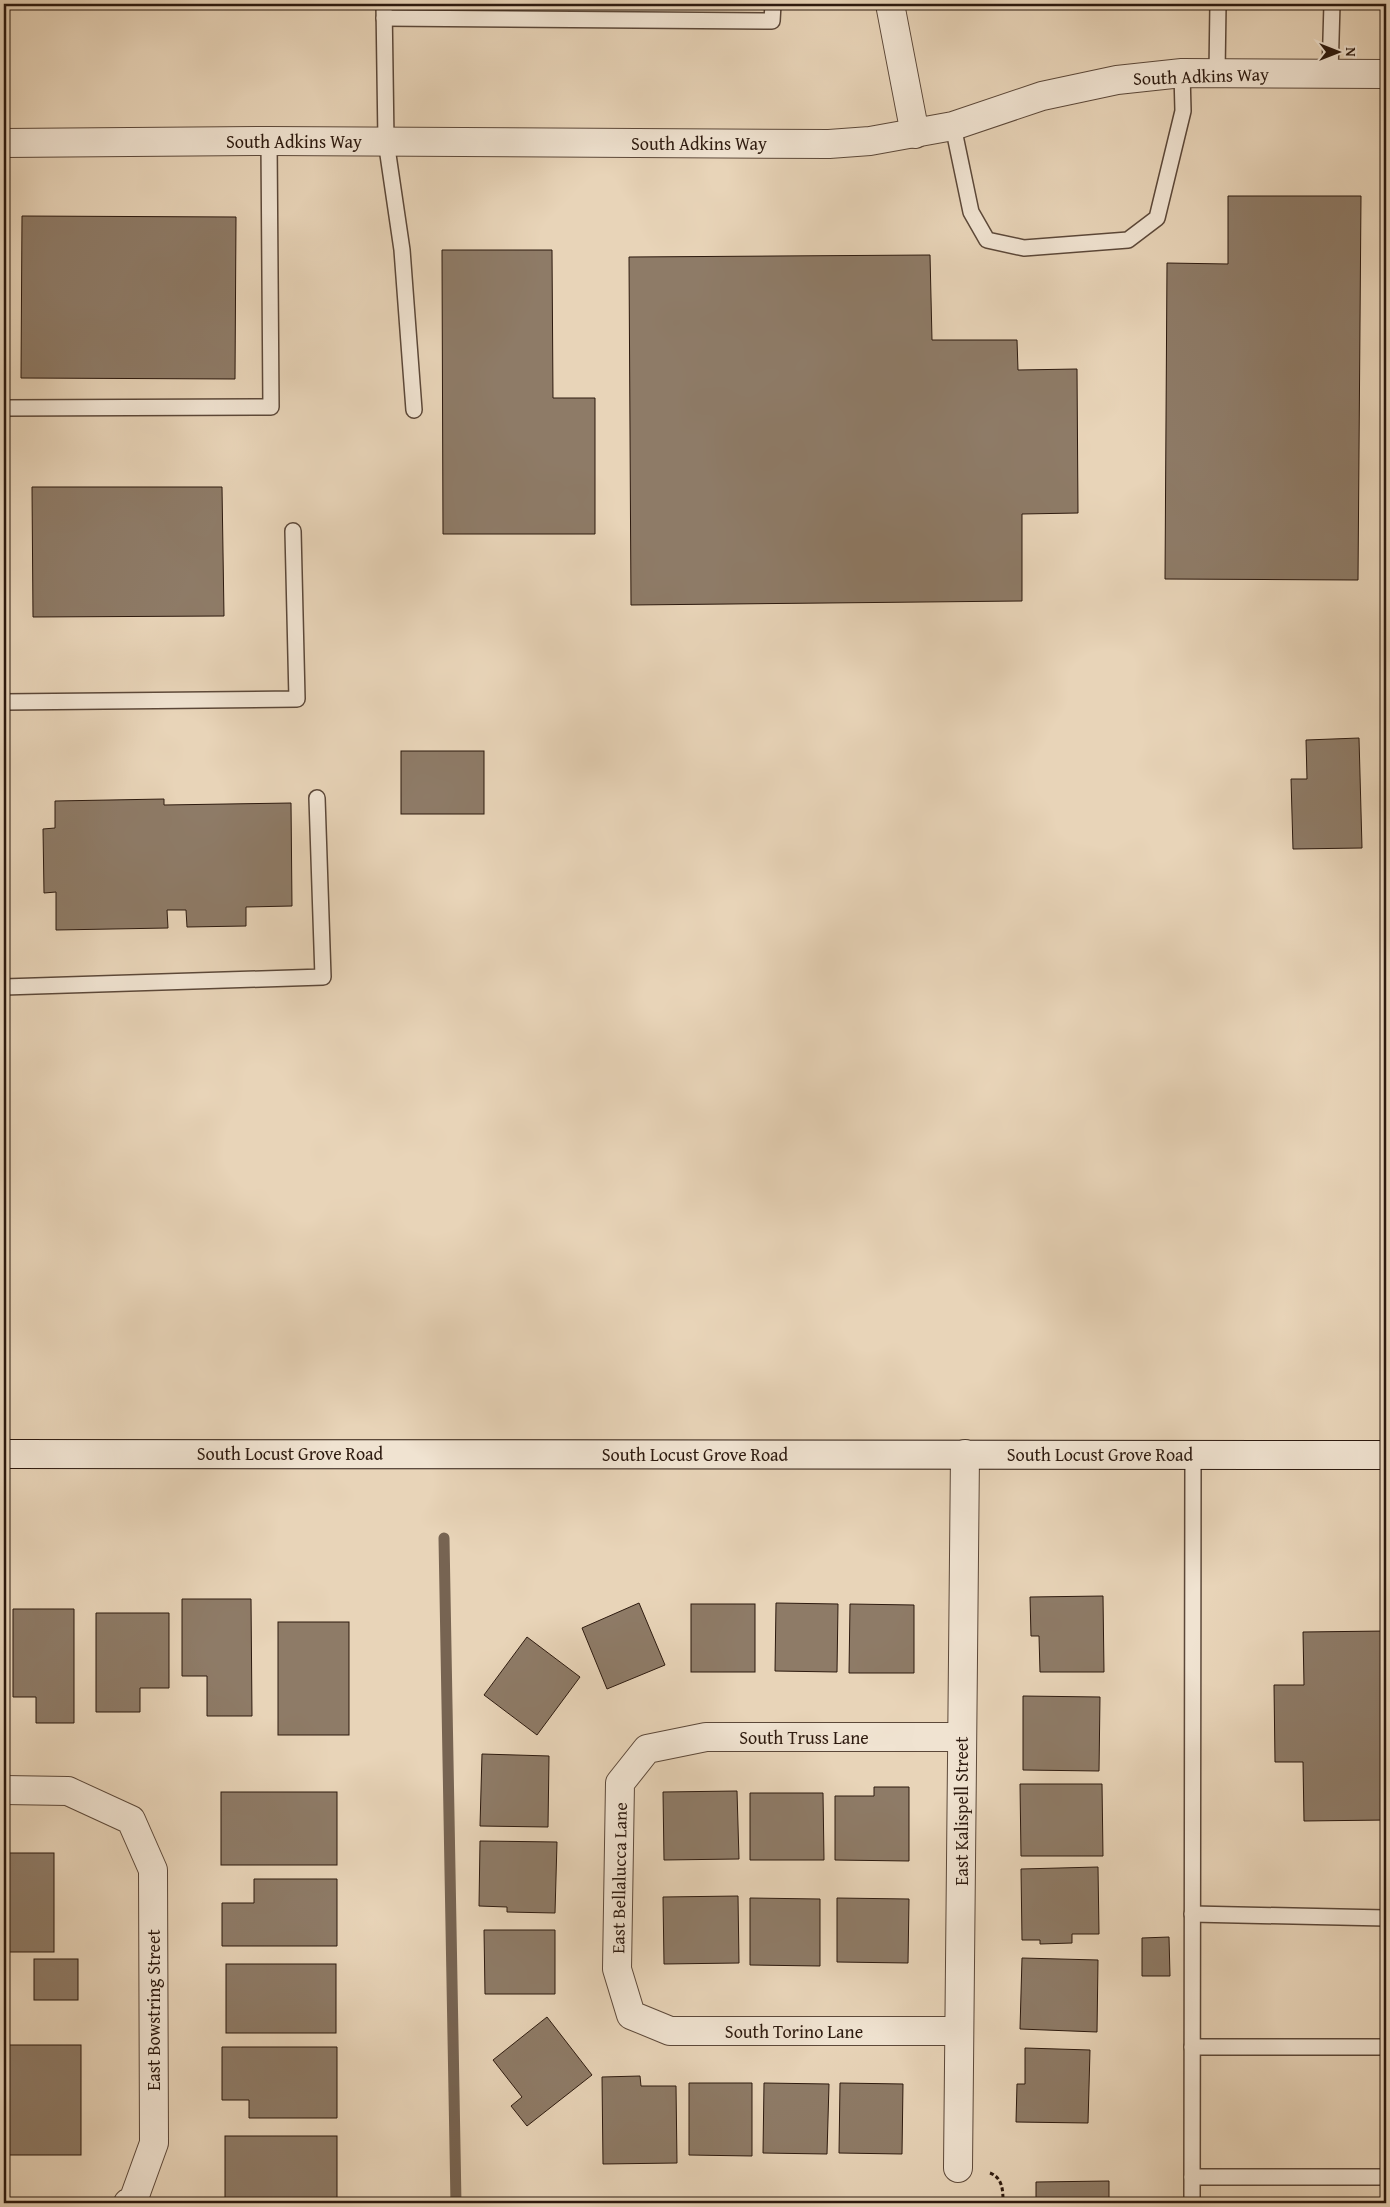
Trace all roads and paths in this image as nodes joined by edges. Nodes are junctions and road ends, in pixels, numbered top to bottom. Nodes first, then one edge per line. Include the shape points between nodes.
1 (773, 4) edge
2 (890, 4) edge
3 (1218, 4) edge
4 (1332, 4) edge
5 (384, 11) edge
6 (1182, 73) junction
7 (1216, 73) junction
8 (1330, 73) junction
9 (1386, 74) edge
10 (954, 126) junction
11 (915, 134) junction
12 (269, 141) junction
13 (386, 141) junction
14 (4, 143) edge
15 (4, 408) edge
16 (414, 410) dead end
17 (293, 531) dead end
18 (4, 702) edge
19 (318, 798) dead end
20 (4, 987) edge
21 (4, 1454) edge
22 (965, 1454) junction
23 (1193, 1455) junction
24 (1386, 1455) edge
25 (962, 1738) junction
26 (647, 1749) joint
27 (4, 1790) edge
28 (1192, 1914) junction
29 (1386, 1918) edge
30 (631, 2015) joint
31 (959, 2031) junction
32 (1192, 2047) junction
33 (1386, 2047) edge
34 (958, 2168) dead end
35 (987, 2172) dead end
36 (1192, 2177) junction
37 (1386, 2177) edge
38 (131, 2202) edge
39 (1003, 2203) edge
40 (1192, 2203) edge

1 - 5 lane via 772,21
2 - 11 street
3 - 7 lane
4 - 8 lane
5 - 13 lane
6 - 7 street, South Adkins Way
6 - 10 street, South Adkins Way via 1116,80 1042,96
6 - 10 lane via 1183,111 1156,218 1128,240 1024,248 987,240 971,212
7 - 8 street, South Adkins Way
8 - 9 street, South Adkins Way
10 - 11 street, South Adkins Way
11 - 13 street, South Adkins Way via 870,142 828,144
12 - 13 street, South Adkins Way
12 - 14 street, South Adkins Way
12 - 15 lane via 271,407
13 - 16 lane via 402,250
17 - 18 lane via 298,699
19 - 20 lane via 323,977
21 - 22 street, South Locust Grove Road
22 - 23 street, South Locust Grove Road
22 - 25 street, East Kalispell Street
23 - 24 street, South Locust Grove Road
23 - 28 lane
25 - 26 street, South Truss Lane via 706,1738
25 - 31 street, East Kalispell Street
26 - 30 street, East Bellalucca Lane via 620,1783 617,1969
27 - 38 street, East Bowstring Street via 68,1791 131,1820 152,1870 154,2143
28 - 29 lane
28 - 32 lane
30 - 31 street, South Torino Lane via 670,2031
31 - 34 street, East Kalispell Street
32 - 33 lane
32 - 36 lane
35 - 39 path via 997,2176 1002,2184
36 - 37 lane
36 - 40 lane

